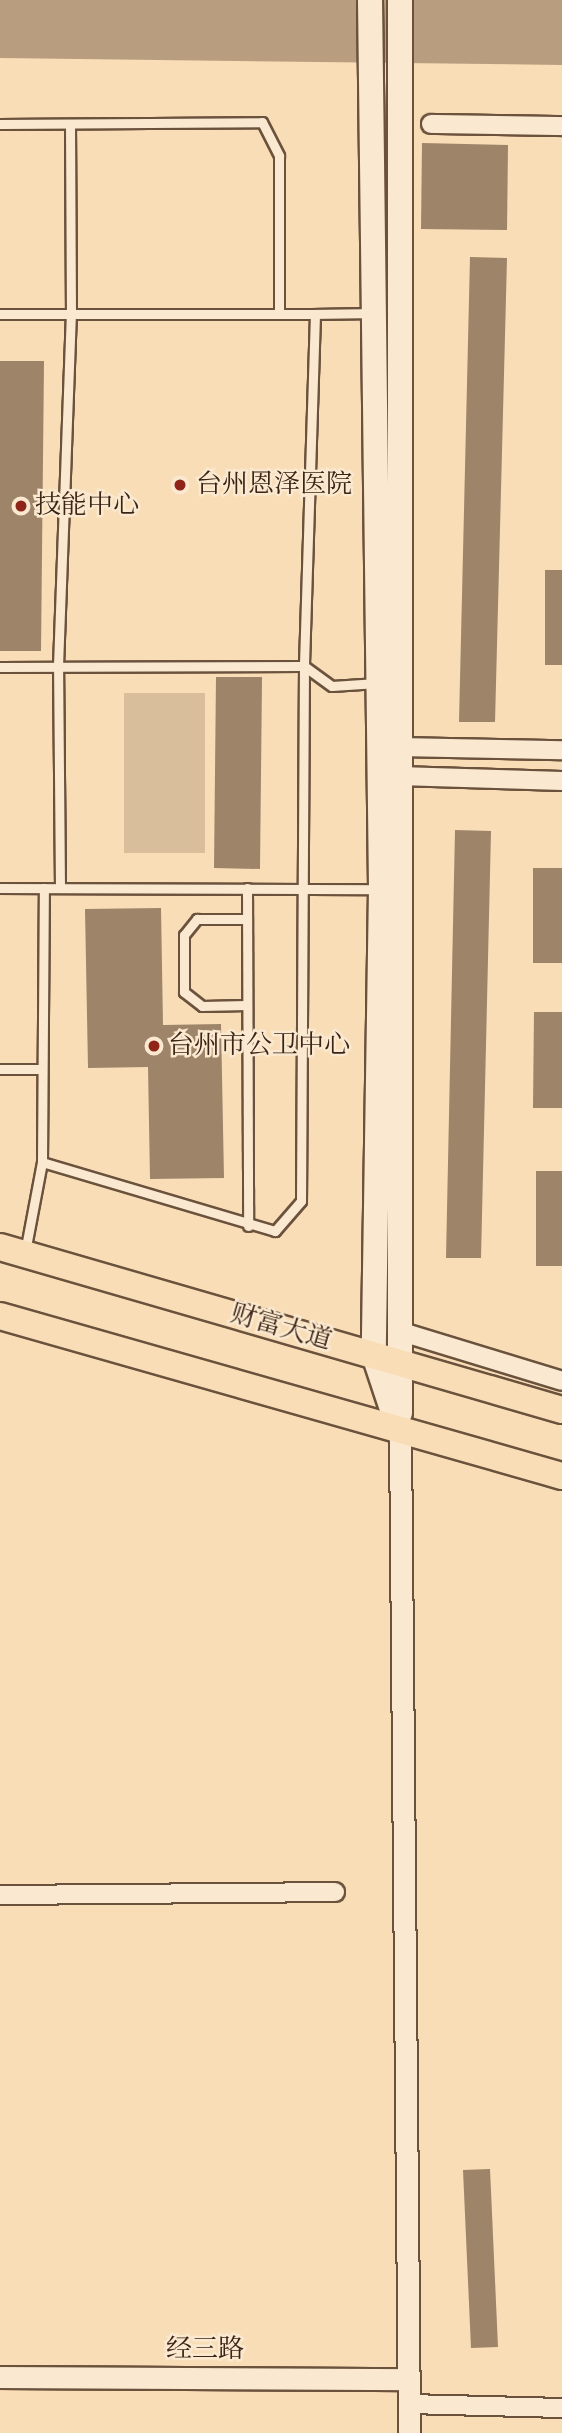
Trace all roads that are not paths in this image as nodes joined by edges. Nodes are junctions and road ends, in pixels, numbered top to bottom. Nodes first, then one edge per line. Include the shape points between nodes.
1 (370, 0) edge
2 (400, 0) edge
3 (0, 124) edge
4 (431, 124) dead end
5 (69, 125) junction
6 (562, 127) edge
7 (400, 312) junction
8 (374, 313) junction
9 (0, 314) edge
10 (279, 314) junction
11 (315, 314) junction
12 (71, 315) junction
13 (58, 666) junction
14 (304, 666) junction
15 (0, 667) edge
16 (389, 682) junction
17 (399, 747) junction
18 (562, 750) edge
19 (399, 776) junction
20 (562, 781) edge
21 (0, 888) edge
22 (44, 888) junction
23 (60, 888) junction
24 (247, 888) junction
25 (303, 888) junction
26 (391, 890) junction
27 (247, 919) junction
28 (247, 1005) junction
29 (0, 1069) edge
30 (42, 1069) junction
31 (42, 1162) junction
32 (248, 1226) junction
33 (12, 1251) edge
34 (0, 1316) edge
35 (402, 1332) junction
36 (374, 1355) junction
37 (402, 1366) junction
38 (562, 1381) edge
39 (562, 1410) edge
40 (400, 1433) junction
41 (562, 1476) edge
42 (335, 1892) dead end
43 (0, 1895) edge
44 (0, 2377) edge
45 (409, 2379) junction
46 (409, 2404) junction
47 (562, 2408) edge
48 (409, 2433) edge

1 - 8 main road
2 - 7 main road
3 - 5 lane
4 - 6 street
5 - 10 lane via 262,122 279,156
5 - 12 lane
7 - 8 lane
7 - 16 main road
8 - 11 lane
8 - 16 main road
9 - 12 lane
10 - 11 lane
10 - 12 lane
11 - 14 lane
12 - 13 lane
13 - 14 lane
13 - 15 lane
13 - 23 lane
14 - 16 lane via 332,686
14 - 25 lane
16 - 17 main road
16 - 26 main road
17 - 18 street
17 - 19 main road
19 - 20 street
19 - 26 main road
21 - 22 lane
22 - 23 lane
22 - 30 lane
23 - 24 lane
24 - 25 lane
24 - 27 lane
25 - 26 lane
25 - 32 lane via 301,1201 275,1231
26 - 35 main road
26 - 36 main road
27 - 28 lane
27 - 28 lane via 197,919 184,935 184,992 202,1006
28 - 32 lane
29 - 30 lane
30 - 31 lane
31 - 32 lane
31 - 33 lane
33 - 36 main road, 财富大道
34 - 40 main road
35 - 37 main road
35 - 38 street
36 - 37 main road, 财富大道
36 - 40 main road
37 - 39 main road, 财富大道
37 - 40 main road
40 - 41 main road
40 - 45 street
42 - 43 street
44 - 45 street, 经三路
45 - 46 street
46 - 47 street
46 - 48 street

